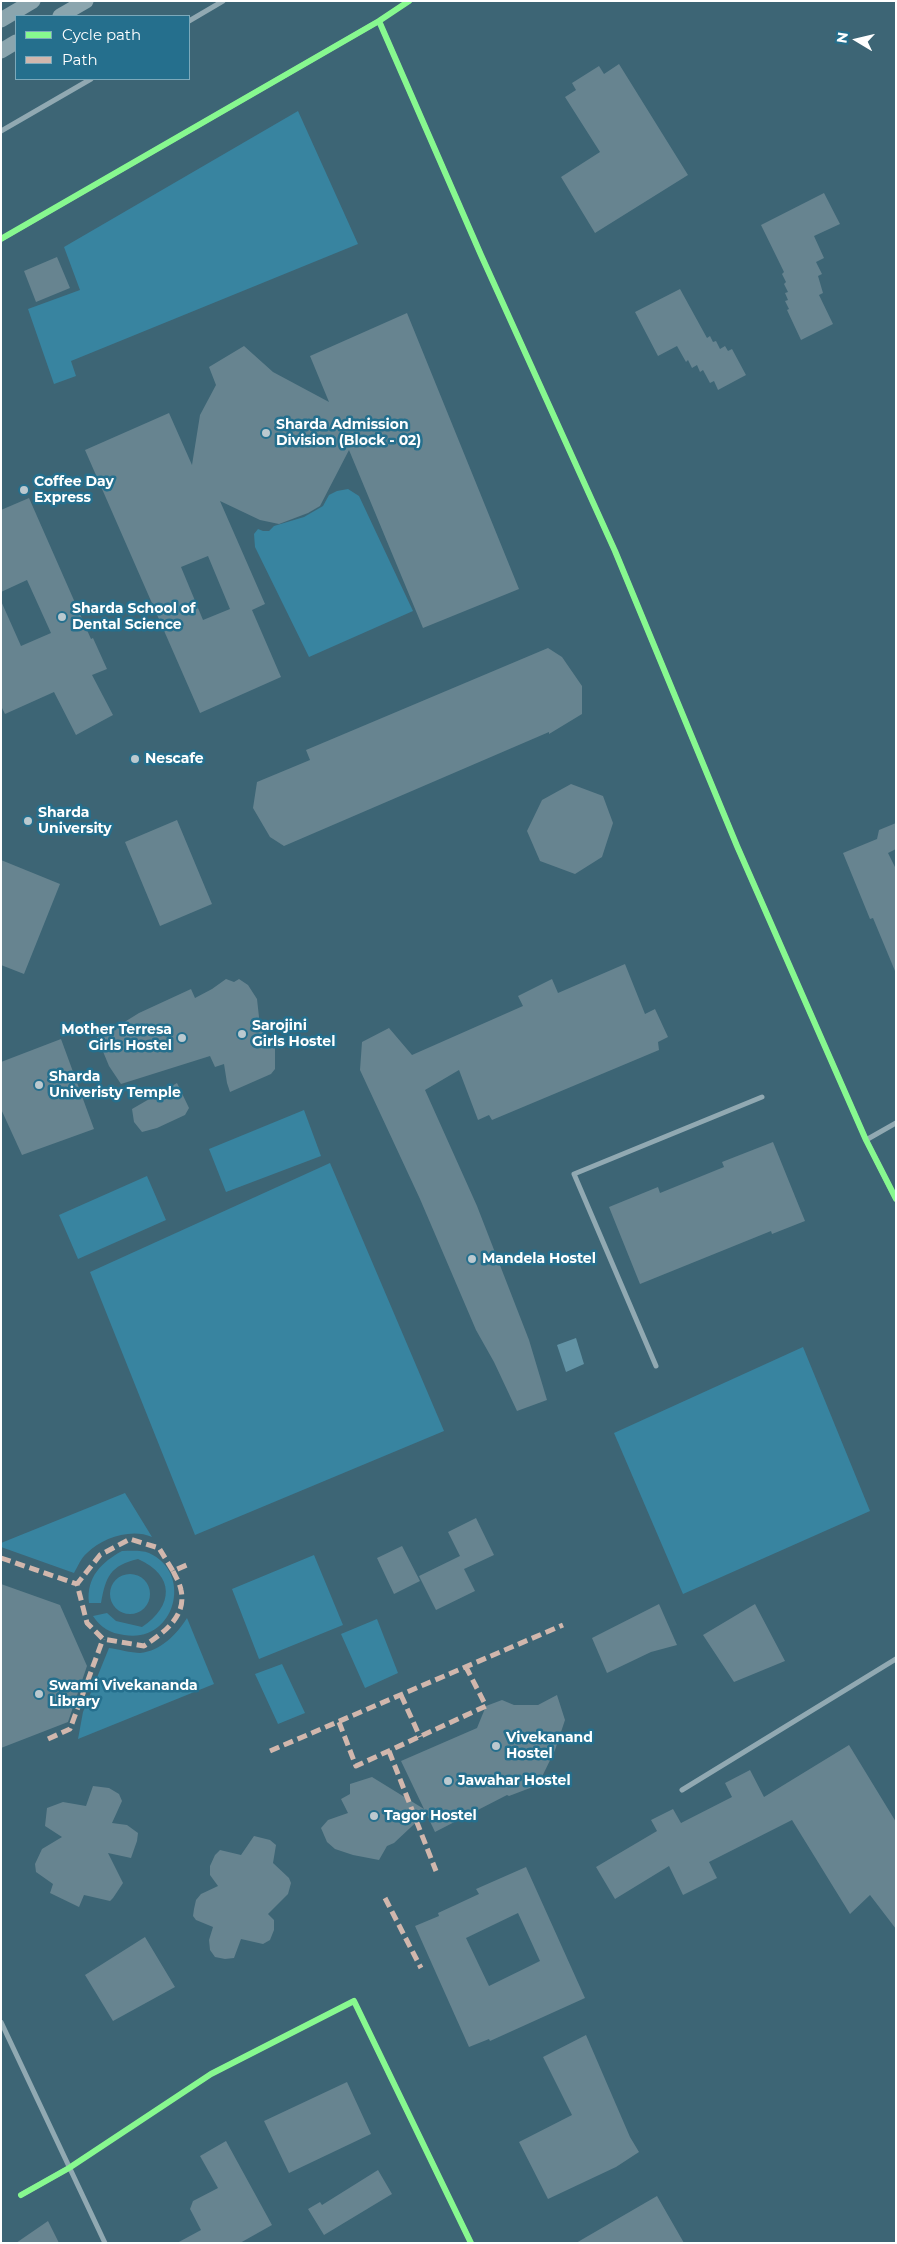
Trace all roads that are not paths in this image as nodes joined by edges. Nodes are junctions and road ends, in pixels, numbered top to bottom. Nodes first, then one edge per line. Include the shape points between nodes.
1 (33, 1) edge
2 (86, 1) edge
3 (223, 1) edge
4 (409, 1) edge
5 (62, 15) edge
6 (1, 20) edge
7 (190, 20) edge
8 (379, 21) junction
9 (15, 43) edge
10 (1, 51) edge
11 (90, 80) edge
12 (1, 131) edge
13 (1, 238) edge
14 (762, 1097) dead end
15 (896, 1123) edge
16 (866, 1140) junction
17 (896, 1199) edge
18 (656, 1366) dead end
19 (896, 1659) edge
20 (682, 1790) dead end
21 (1, 2022) edge
22 (69, 2168) junction
23 (21, 2195) dead end
24 (105, 2243) edge
25 (471, 2243) edge

1 - 6 street
2 - 5 street
3 - 7 street
4 - 8 street
8 - 13 street
8 - 16 street via 615,551 737,846
9 - 10 street
11 - 12 street
14 - 18 street via 574,1174
15 - 16 street
16 - 17 street
19 - 20 street
21 - 22 street
22 - 23 street
22 - 24 street
22 - 25 street via 211,2074 354,2001

